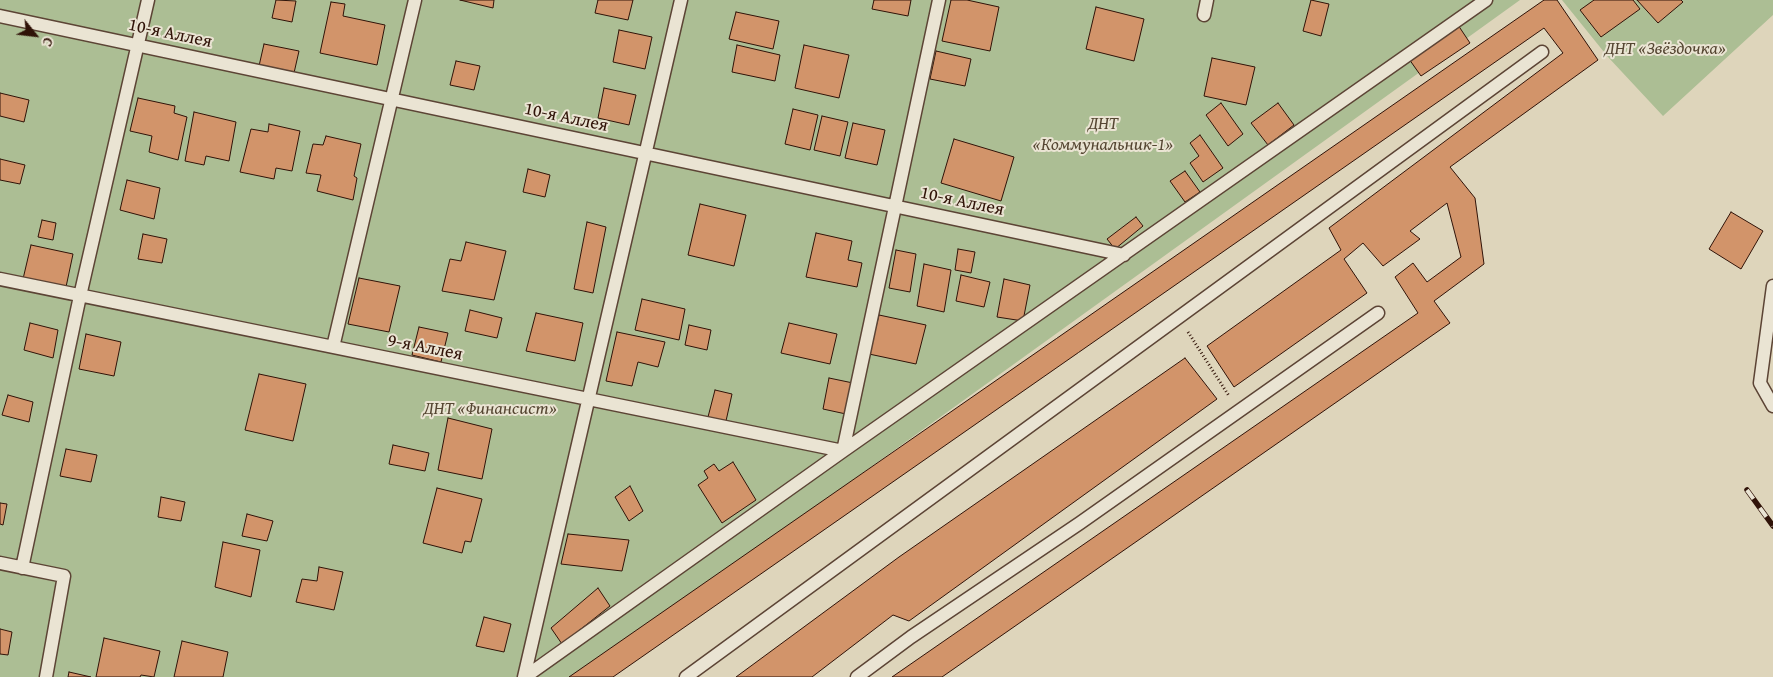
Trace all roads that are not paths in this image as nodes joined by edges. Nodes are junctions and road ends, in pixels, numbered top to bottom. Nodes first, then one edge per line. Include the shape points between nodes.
1 (148, 0) edge
2 (415, 0) edge
3 (681, 0) edge
4 (939, 0) edge
5 (1207, 0) edge
6 (1486, 0) edge
7 (1204, 15) dead end
8 (0, 16) edge
9 (138, 45) junction
10 (1542, 52) dead end
11 (393, 100) junction
12 (645, 153) junction
13 (896, 206) junction
14 (1124, 255) junction
15 (0, 279) edge
16 (1773, 286) edge
17 (80, 296) junction
18 (1378, 313) dead end
19 (333, 347) junction
20 (588, 399) junction
21 (1773, 406) edge
22 (843, 451) junction
23 (0, 563) edge
24 (22, 568) junction
25 (46, 677) edge
26 (524, 677) edge
27 (686, 677) edge
28 (857, 677) edge

1 - 9 lane
2 - 11 lane
3 - 12 lane
4 - 13 lane
5 - 7 lane
6 - 14 lane
8 - 9 lane, 10-я Аллея
9 - 11 lane, 10-я Аллея
9 - 17 lane
10 - 27 lane
11 - 12 lane, 10-я Аллея
11 - 19 lane
12 - 13 lane, 10-я Аллея
12 - 20 lane
13 - 14 lane, 10-я Аллея
13 - 22 lane
14 - 22 lane
15 - 17 lane, 9-я Аллея
16 - 21 lane via 1760,383
17 - 19 lane, 9-я Аллея
17 - 24 lane
18 - 28 lane
19 - 20 lane, 9-я Аллея
20 - 22 lane, 9-я Аллея
20 - 26 lane
22 - 26 lane
23 - 24 lane
24 - 25 lane via 64,576

